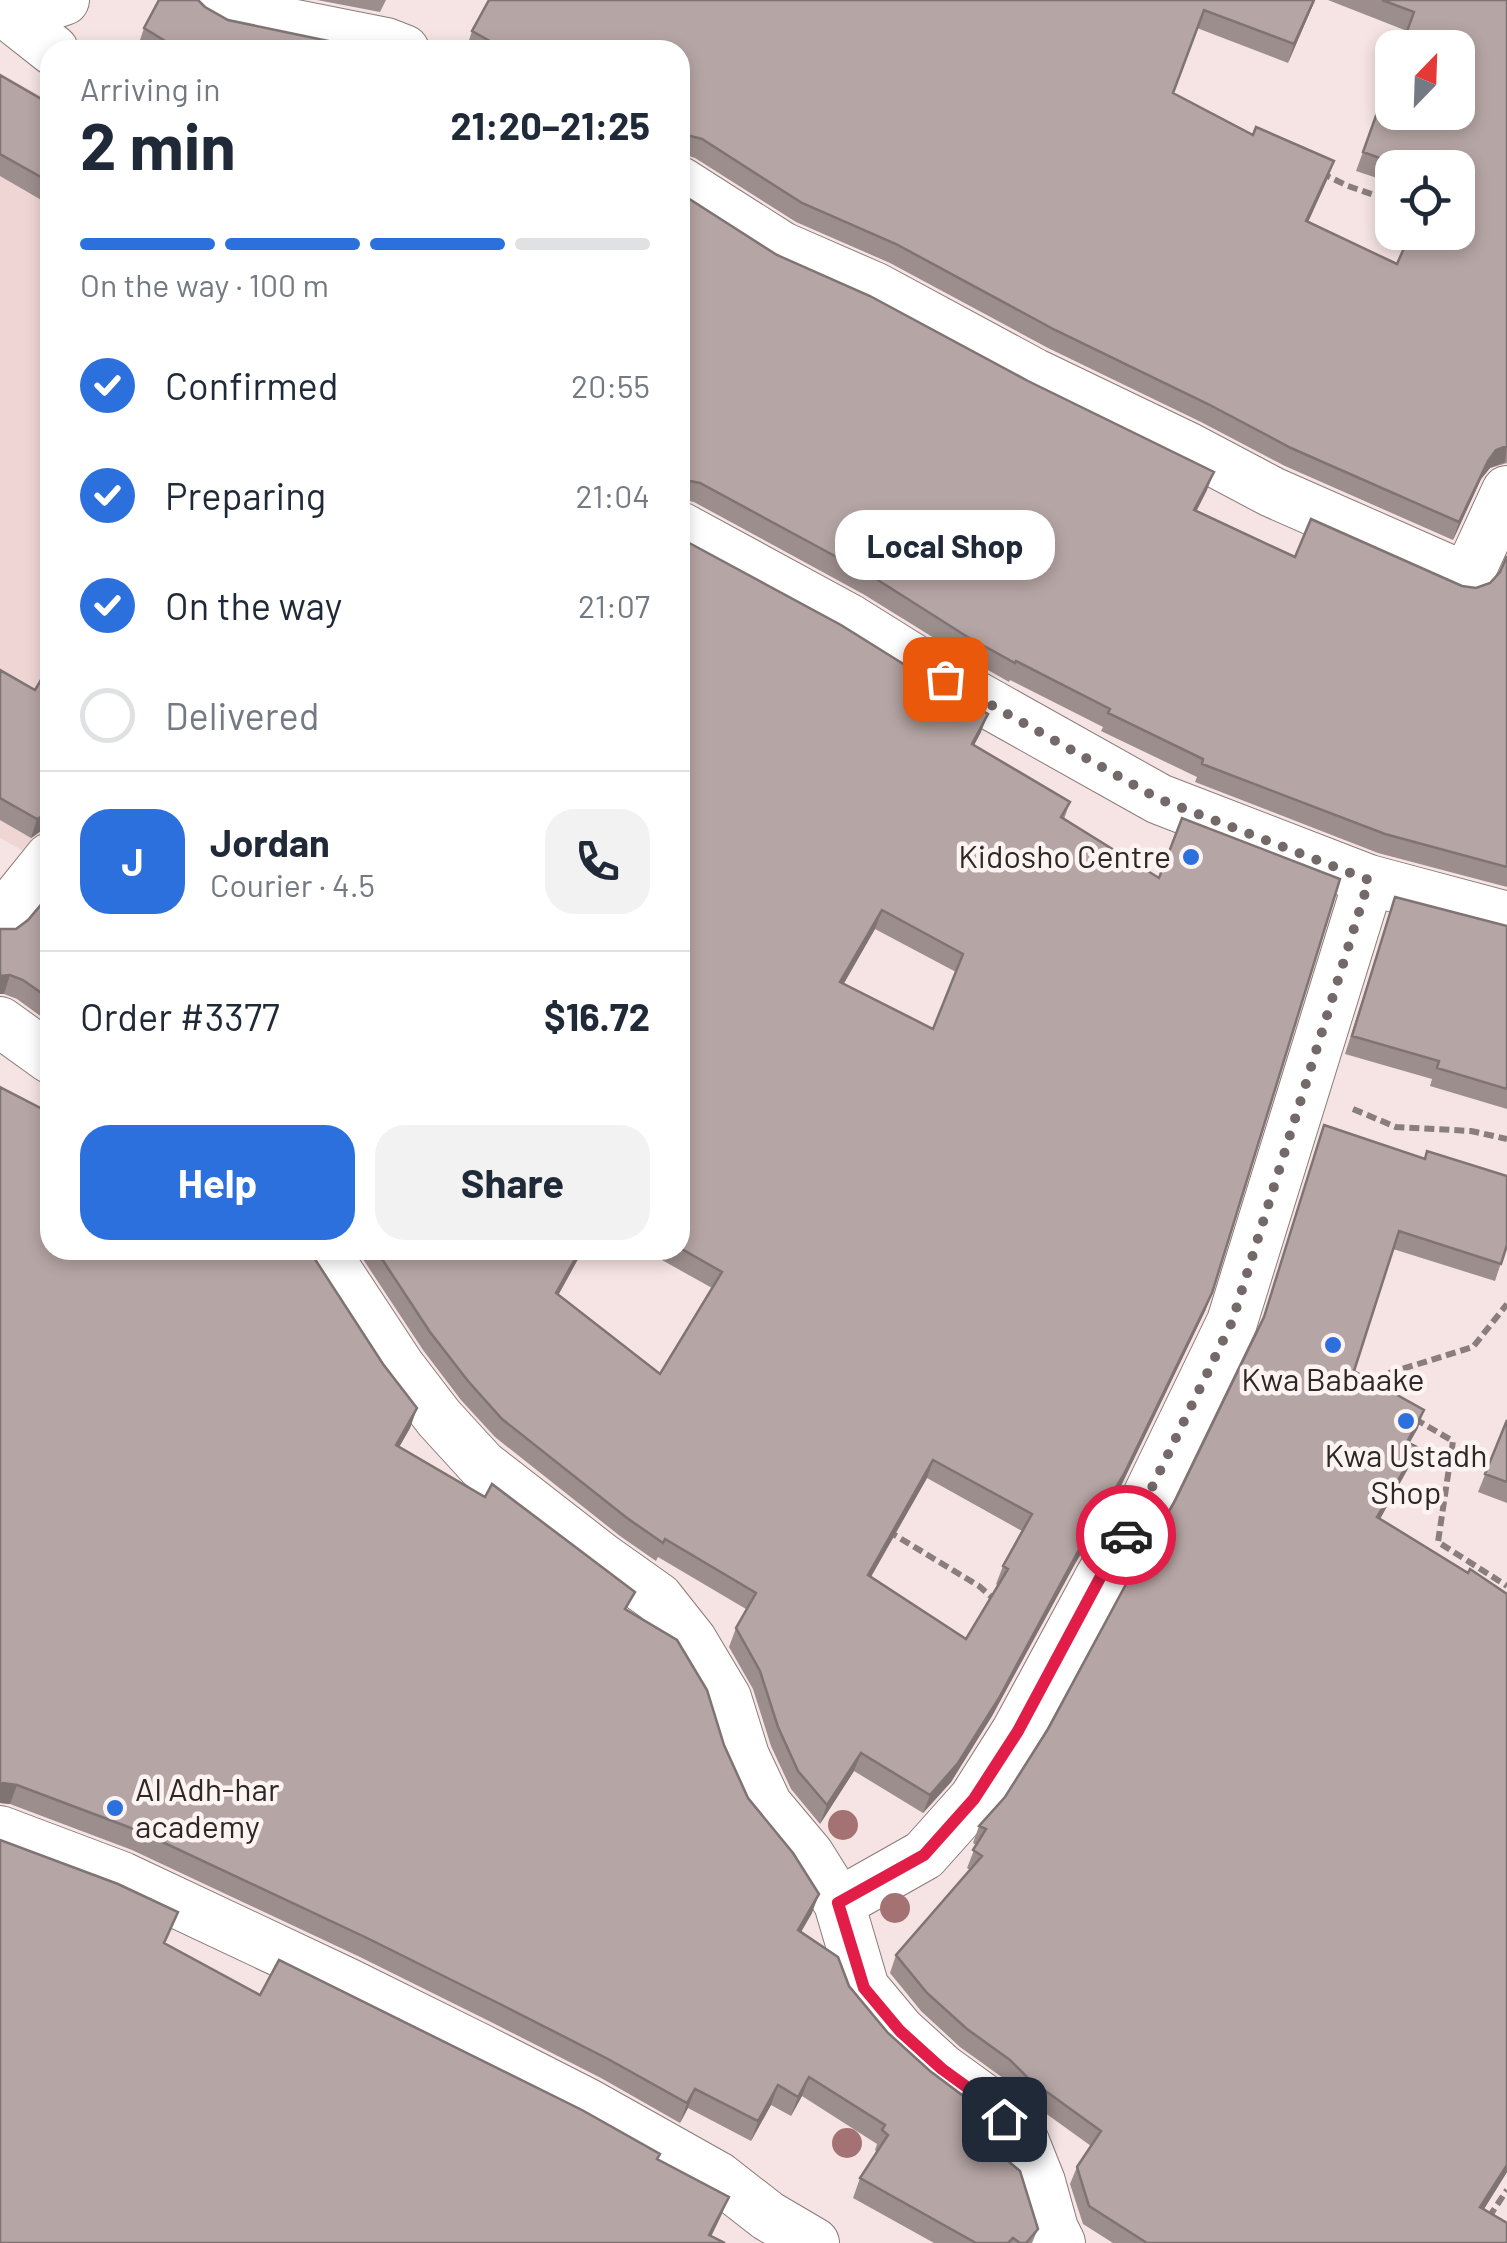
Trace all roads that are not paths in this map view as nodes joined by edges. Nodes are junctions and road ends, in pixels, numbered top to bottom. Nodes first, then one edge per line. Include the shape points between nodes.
1 (64, 0) edge
2 (212, 0) edge
3 (6, 13) edge
4 (40, 40) edge
5 (371, 40) edge
6 (690, 188) edge
7 (1507, 491) edge
8 (690, 532) edge
9 (40, 870) edge
10 (1369, 880) junction
11 (1507, 917) edge
12 (0, 920) edge
13 (0, 1022) edge
14 (40, 1051) edge
15 (330, 1260) edge
16 (0, 1831) edge
17 (838, 1903) junction
18 (814, 2243) edge
19 (1060, 2243) edge

1 - 3 street
2 - 5 street via 235,12
3 - 4 street
6 - 7 street via 782,248 876,288 1272,492 1467,578
8 - 10 street via 1159,799
9 - 12 street
10 - 11 street
10 - 17 street via 1232,1322 1143,1506 974,1799 924,1855
13 - 14 street
15 - 17 street via 400,1367 482,1465 658,1598 726,1698 768,1805
16 - 18 street via 122,1877 480,2049 718,2177
17 - 19 street via 864,1988 900,2031 1022,2137

